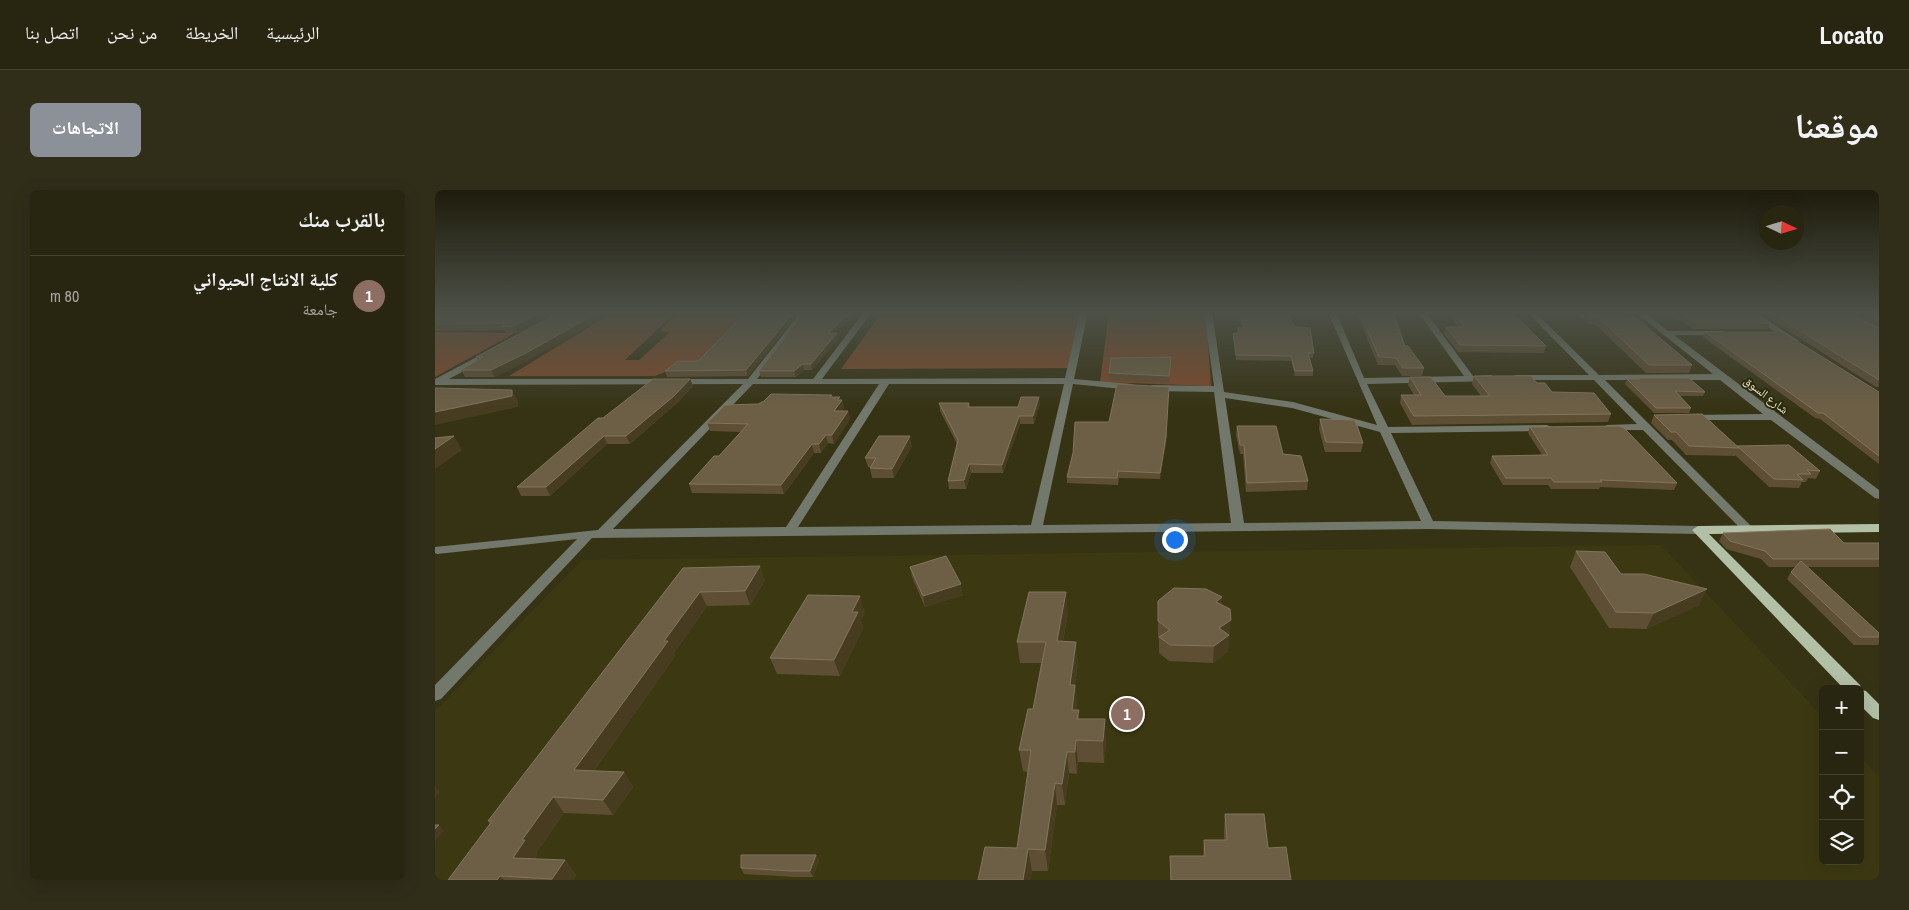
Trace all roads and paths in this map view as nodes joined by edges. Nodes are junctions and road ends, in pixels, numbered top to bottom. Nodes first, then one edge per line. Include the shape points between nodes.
1 (780, 344) edge
2 (844, 344) edge
3 (1076, 344) edge
4 (1212, 344) edge
5 (1346, 344) edge
6 (1446, 344) edge
7 (1563, 344) edge
8 (1681, 344) edge
9 (1798, 344) edge
10 (1806, 349) edge
11 (497, 350) edge
12 (1722, 377) junction
13 (1471, 378) junction
14 (1597, 378) junction
15 (751, 381) junction
16 (816, 381) junction
17 (886, 381) junction
18 (1068, 381) junction
19 (1361, 381) junction
20 (435, 382) edge
21 (1219, 392) junction
22 (1637, 418) junction
23 (1657, 418) edge
24 (1676, 418) edge
25 (1773, 418) junction
26 (1560, 428) edge
27 (1599, 428) edge
28 (1647, 428) junction
29 (1385, 430) junction
30 (1879, 496) edge
31 (1429, 525) junction
32 (1238, 527) junction
33 (1747, 528) junction
34 (1879, 528) edge
35 (1036, 529) junction
36 (1697, 530) junction
37 (790, 531) junction
38 (595, 534) junction
39 (436, 552) edge
40 (1850, 685) edge
41 (435, 695) edge
42 (1864, 699) edge
43 (1879, 714) edge

1 - 15 street
2 - 16 street
3 - 18 street
4 - 21 street
5 - 19 street
6 - 13 street
7 - 14 street
8 - 12 street, شارع السوق
9 - 10 street
11 - 20 street
12 - 14 street
12 - 25 street, شارع السوق
13 - 14 street
13 - 19 street
14 - 22 street
15 - 16 street
15 - 20 street
15 - 38 street
16 - 17 street
17 - 18 street
17 - 37 street
18 - 21 street
18 - 35 street
19 - 29 street
21 - 29 street via 1293,405
21 - 32 street
22 - 23 street
22 - 28 street
24 - 25 street
25 - 30 street, شارع السوق
26 - 29 street
27 - 28 street
28 - 33 street
29 - 31 street
31 - 32 street
31 - 36 street
32 - 35 street
33 - 34 main road
33 - 36 main road
35 - 37 street
36 - 40 main road
37 - 38 street
38 - 39 street
38 - 41 street
42 - 43 main road

